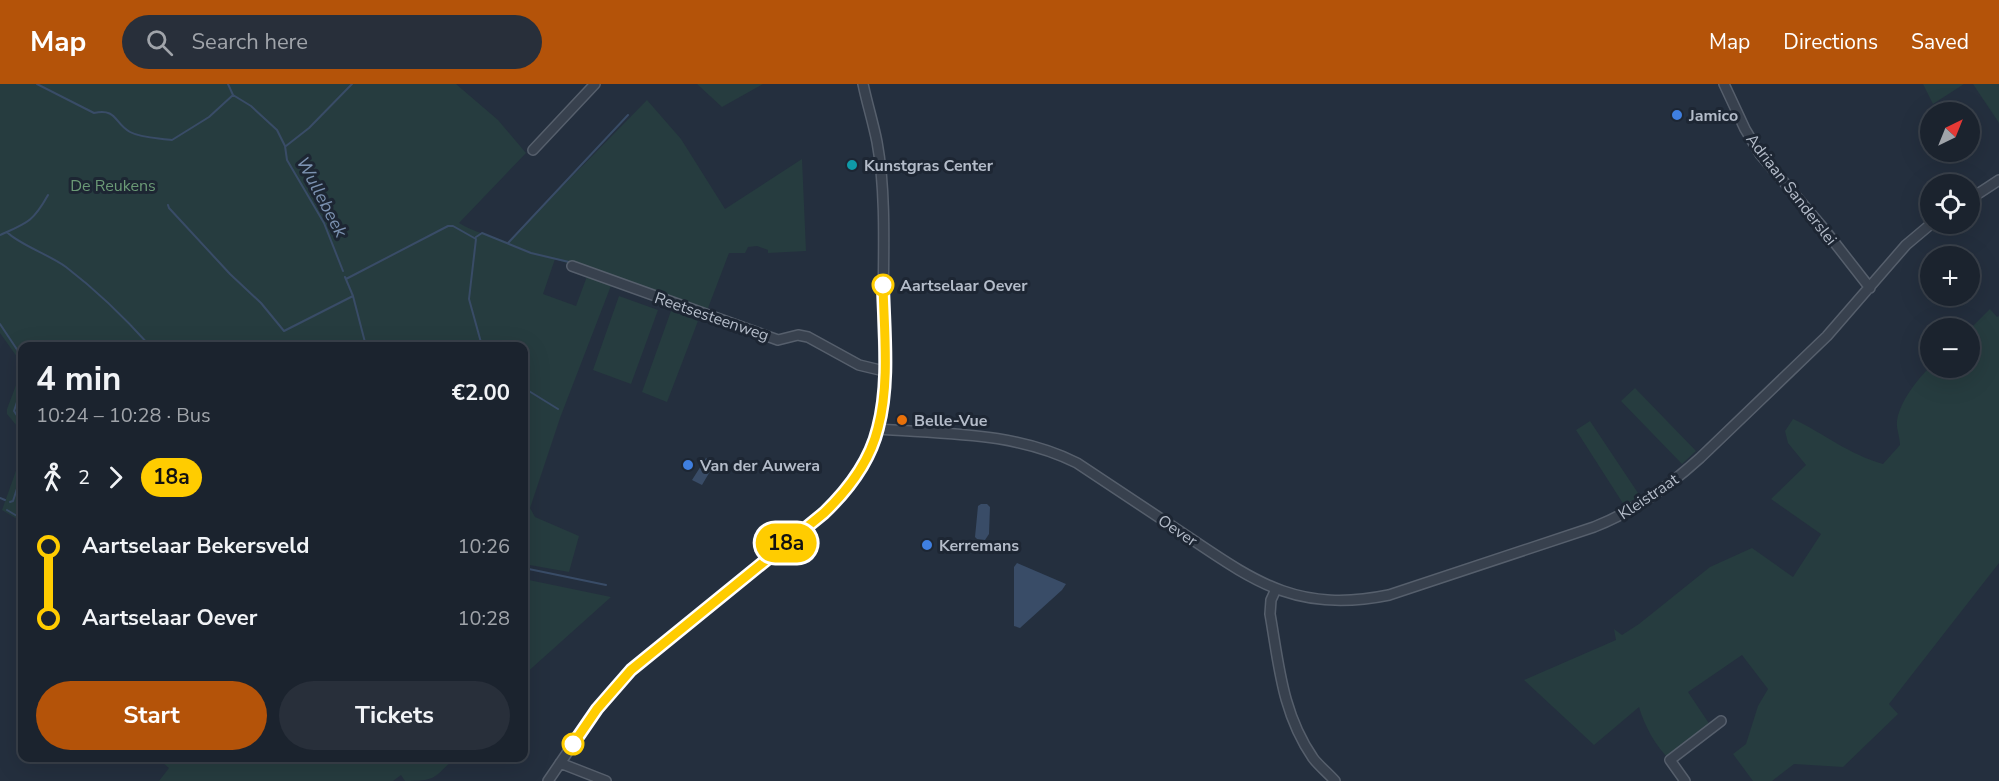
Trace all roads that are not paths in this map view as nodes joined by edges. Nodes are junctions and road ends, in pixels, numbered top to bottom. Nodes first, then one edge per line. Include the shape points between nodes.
1 (595, 84) edge
2 (863, 84) edge
3 (1724, 84) edge
4 (532, 150) dead end
5 (1999, 180) edge
6 (1980, 192) edge
7 (1920, 233) edge
8 (572, 266) dead end
9 (1870, 288) junction
10 (884, 371) junction
11 (878, 429) junction
12 (1276, 589) junction
13 (1721, 721) dead end
14 (560, 763) junction
15 (548, 781) edge
16 (606, 781) edge
17 (1335, 781) edge
18 (1685, 781) edge

1 - 4 street
2 - 10 street via 882,184
3 - 9 street, Adriaan Sanderslei via 1760,154
5 - 6 street
7 - 9 street, Kleistraat
8 - 10 street, Reetsesteenweg via 778,340 808,337 859,365
9 - 12 street, Kleistraat via 1827,336 1700,458 1627,513 1389,595 1331,601
10 - 11 street
11 - 12 street, Oever via 1001,439 1050,450 1077,463 1244,574
11 - 14 street via 860,471 838,499 631,670 597,709
12 - 17 street via 1270,614 1284,699 1296,731 1314,760
13 - 18 street via 1670,760
14 - 15 street
14 - 16 street

